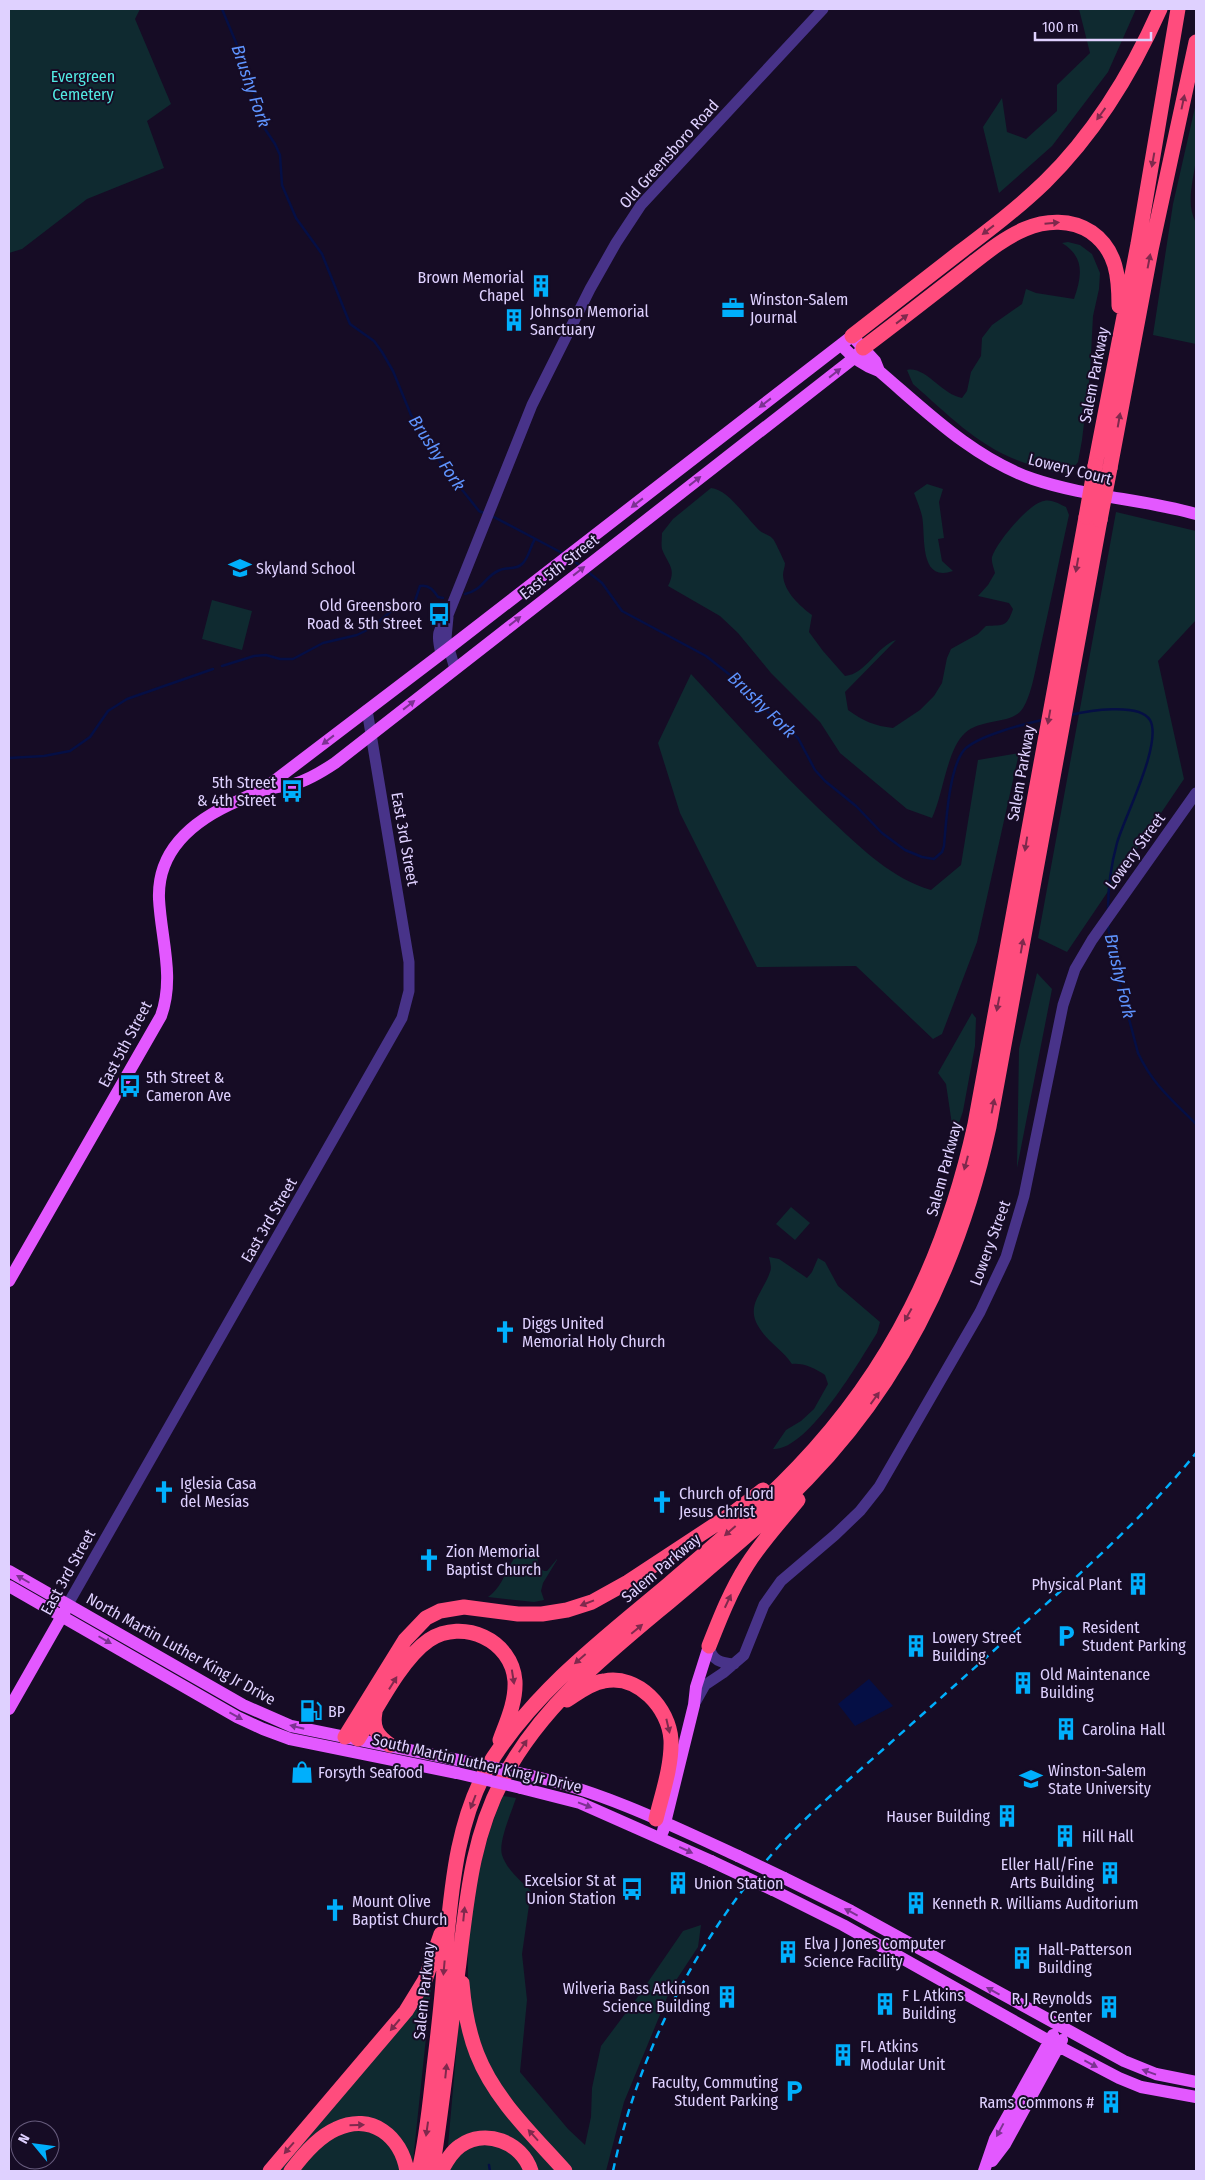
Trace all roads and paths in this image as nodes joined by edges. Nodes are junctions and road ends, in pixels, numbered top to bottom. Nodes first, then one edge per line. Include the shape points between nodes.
1 (823, 9) edge
2 (1160, 9) edge
3 (1178, 9) edge
4 (1196, 42) edge
5 (1120, 333) junction
6 (846, 340) junction
7 (859, 353) junction
8 (1102, 467) junction
9 (1196, 514) edge
10 (1093, 519) junction
11 (445, 651) junction
12 (455, 669) junction
13 (367, 710) junction
14 (371, 735) junction
15 (263, 790) junction
16 (1196, 793) edge
17 (9, 1281) edge
18 (845, 1436) junction
19 (816, 1449) junction
20 (9, 1571) edge
21 (9, 1586) edge
22 (68, 1604) junction
23 (62, 1616) junction
24 (709, 1646) junction
25 (734, 1664) junction
26 (694, 1705) junction
27 (9, 1709) edge
28 (551, 1710) junction
29 (375, 1712) junction
30 (348, 1742) junction
31 (390, 1745) junction
32 (494, 1758) junction
33 (661, 1821) junction
34 (662, 1838) junction
35 (449, 1902) junction
36 (459, 1962) junction
37 (1063, 2029) junction
38 (1054, 2043) junction
39 (1196, 2082) edge
40 (1196, 2097) edge
41 (270, 2171) edge
42 (291, 2171) edge
43 (407, 2171) edge
44 (419, 2171) edge
45 (432, 2171) edge
46 (441, 2171) edge
47 (531, 2171) edge
48 (565, 2171) edge
49 (984, 2171) edge

1 - 11 street, Old Greensboro Road via 641,205 616,243 532,406 438,634
2 -> 6 highway via 1115,95 1065,161 1003,219
3 -> 5 highway, Salem Parkway
8 -> 4 highway, Salem Parkway
7 -> 5 highway via 1006,238 1026,228 1053,222 1088,230 1107,248 1118,278
5 - 8 highway, Salem Parkway
6 - 7 main road, Lowery Court
6 -> 11 main road, East 5th Street
7 - 9 main road, Lowery Court via 875,361 879,371 967,444 1020,474 1062,487
12 -> 7 main road, East 5th Street
8 - 10 highway, Salem Parkway, bridge
18 -> 10 highway, Salem Parkway via 880,1390 924,1316 968,1210 989,1127 1055,767 1073,667
10 -> 19 highway, Salem Parkway via 1058,669 977,1115 954,1206 924,1285 897,1335 868,1382
11 - 12 street, Old Greensboro Road
11 - 13 main road, East 5th Street
14 -> 12 main road, East 5th Street
13 - 14 street, East 3rd Street
13 -> 15 main road, East 5th Street
14 - 15 main road, East 5th Street via 316,775 295,784
14 - 22 street, East 3rd Street via 409,962 409,991 402,1018
15 - 17 main road, East 5th Street via 210,814 185,832 171,851 162,872 159,895 168,976 164,1008 151,1036
16 - 25 street, Lowery Street via 1075,969 1066,992 1019,1216 1006,1258 989,1295 880,1487 835,1535 781,1581 764,1605 744,1654
24 -> 18 highway via 747,1566
28 -> 18 highway, Salem Parkway via 580,1678 772,1512
19 -> 30 highway via 736,1511 592,1602 542,1614 464,1608 440,1611 426,1618 405,1640
19 -> 32 highway, Salem Parkway via 749,1515 560,1678 529,1711
22 -> 20 main road, North Martin Luther King Jr Drive
21 - 23 main road, North Martin Luther King Jr Drive
22 - 23 main road, East 3rd Street
30 -> 22 main road, North Martin Luther King Jr Drive via 256,1712
23 - 27 main road, East 3rd Street
23 -> 30 main road, North Martin Luther King Jr Drive via 250,1724 290,1738
24 - 25 street via 715,1660
24 - 26 main road
25 - 26 street, Lowery Street via 705,1685
26 - 33 main road
28 -> 33 highway via 593,1684 611,1680 630,1684 656,1702 666,1718 671,1747
36 -> 28 highway, Salem Parkway via 470,1876 485,1820 509,1767
29 - 30 highway
29 - 31 highway via 376,1732
29 -> 32 highway via 409,1659 429,1640 450,1632 481,1635 494,1642 505,1655 514,1679 512,1705
30 - 31 main road, South Martin Luther King Jr Drive
30 -> 34 main road, South Martin Luther King Jr Drive, bridge via 580,1803
31 - 33 main road, South Martin Luther King Jr Drive, bridge via 584,1790
32 -> 35 highway, Salem Parkway via 480,1784 464,1829
33 - 34 main road
37 -> 33 main road, South Martin Luther King Jr Drive, bridge via 851,1911
34 -> 38 main road, South Martin Luther King Jr Drive, bridge via 843,1925
35 -> 41 highway via 432,1963 410,2006
35 -> 44 highway, Salem Parkway via 432,2089
45 -> 36 highway, Salem Parkway
48 -> 36 highway via 510,2109 484,2069 467,2021
37 - 38 main road
39 -> 37 main road, South Martin Luther King Jr Drive via 1142,2069
38 -> 40 main road, South Martin Luther King Jr Drive via 1134,2084
38 - 49 main road via 995,2139
42 -> 43 highway via 323,2137 337,2128 353,2124 376,2128 389,2135 399,2147
46 - 47 highway via 458,2146 487,2138 513,2146

